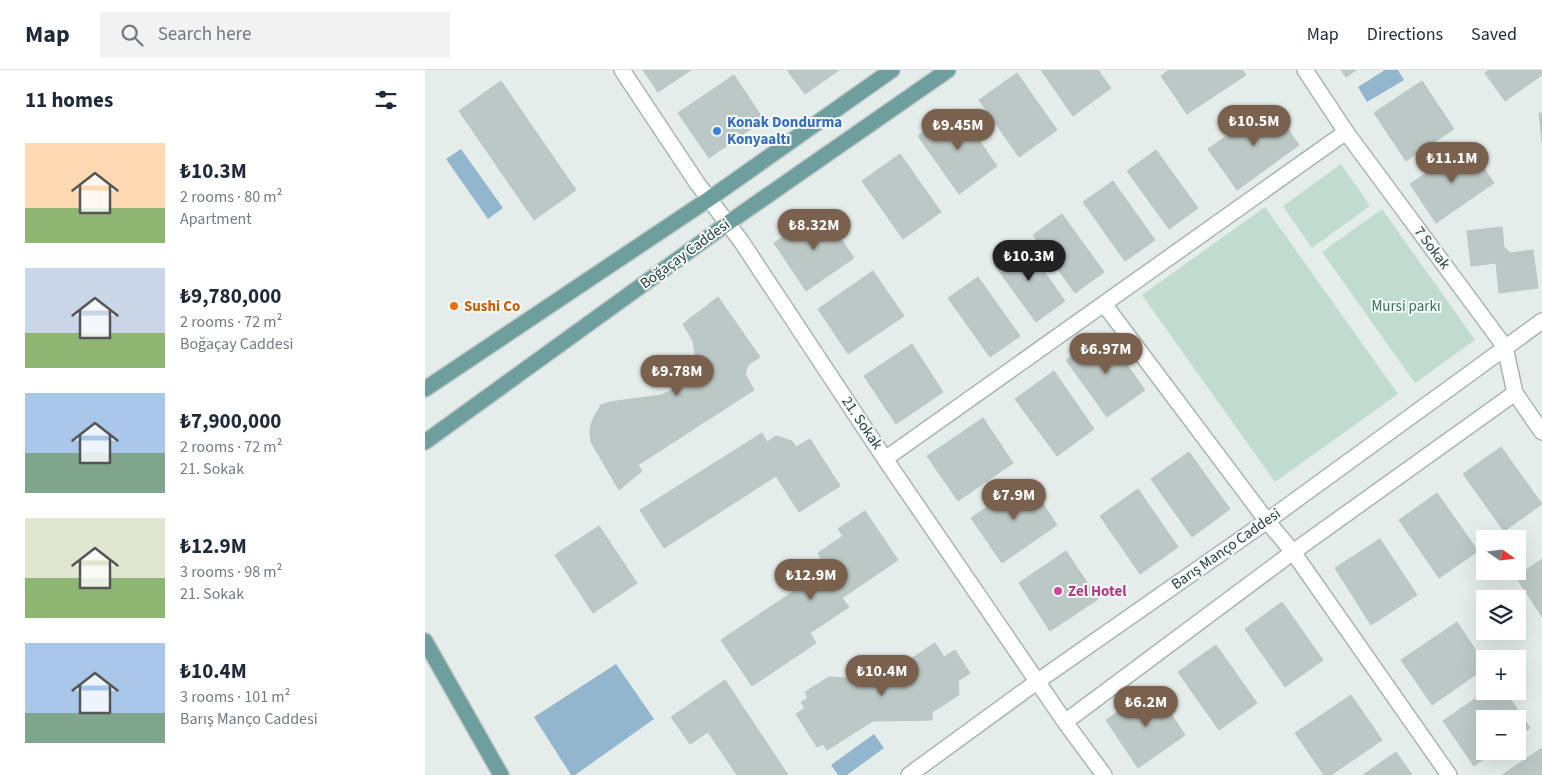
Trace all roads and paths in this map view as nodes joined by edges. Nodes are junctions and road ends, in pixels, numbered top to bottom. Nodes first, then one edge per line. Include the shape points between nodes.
1 (622, 70) edge
2 (892, 70) edge
3 (948, 70) edge
4 (1305, 70) edge
5 (1346, 132) junction
6 (709, 199) junction
7 (728, 223) junction
8 (1104, 304) junction
9 (1542, 321) edge
10 (1505, 347) junction
11 (425, 389) edge
12 (1515, 392) junction
13 (1542, 432) edge
14 (425, 442) edge
15 (885, 459) junction
16 (1267, 522) junction
17 (1293, 552) junction
18 (425, 641) edge
19 (1038, 681) junction
20 (1065, 722) junction
21 (501, 775) edge
22 (909, 775) edge
23 (1104, 775) edge
24 (1449, 775) edge

1 - 6 street, 21. Sokak
2 - 6 main road, Boğaçay Caddesi
3 - 7 main road, Boğaçay Caddesi
4 - 5 street, 7 Sokak
5 - 8 street
5 - 10 street, 7 Sokak
6 - 7 street, 21. Sokak
6 - 11 main road, Boğaçay Caddesi
7 - 14 main road, Boğaçay Caddesi
7 - 15 street, 21. Sokak
8 - 15 street
8 - 16 street
9 - 10 street, Barış Manço Caddesi
10 - 12 street, 7 Sokak
10 - 16 street, Barış Manço Caddesi
12 - 13 street, 7 Sokak
12 - 17 street
15 - 19 street, 21. Sokak
16 - 17 street
16 - 19 street, Barış Manço Caddesi
17 - 20 street
17 - 24 street
18 - 21 main road
19 - 20 street, 21. Sokak
19 - 22 street, Barış Manço Caddesi
20 - 23 street, 21. Sokak

